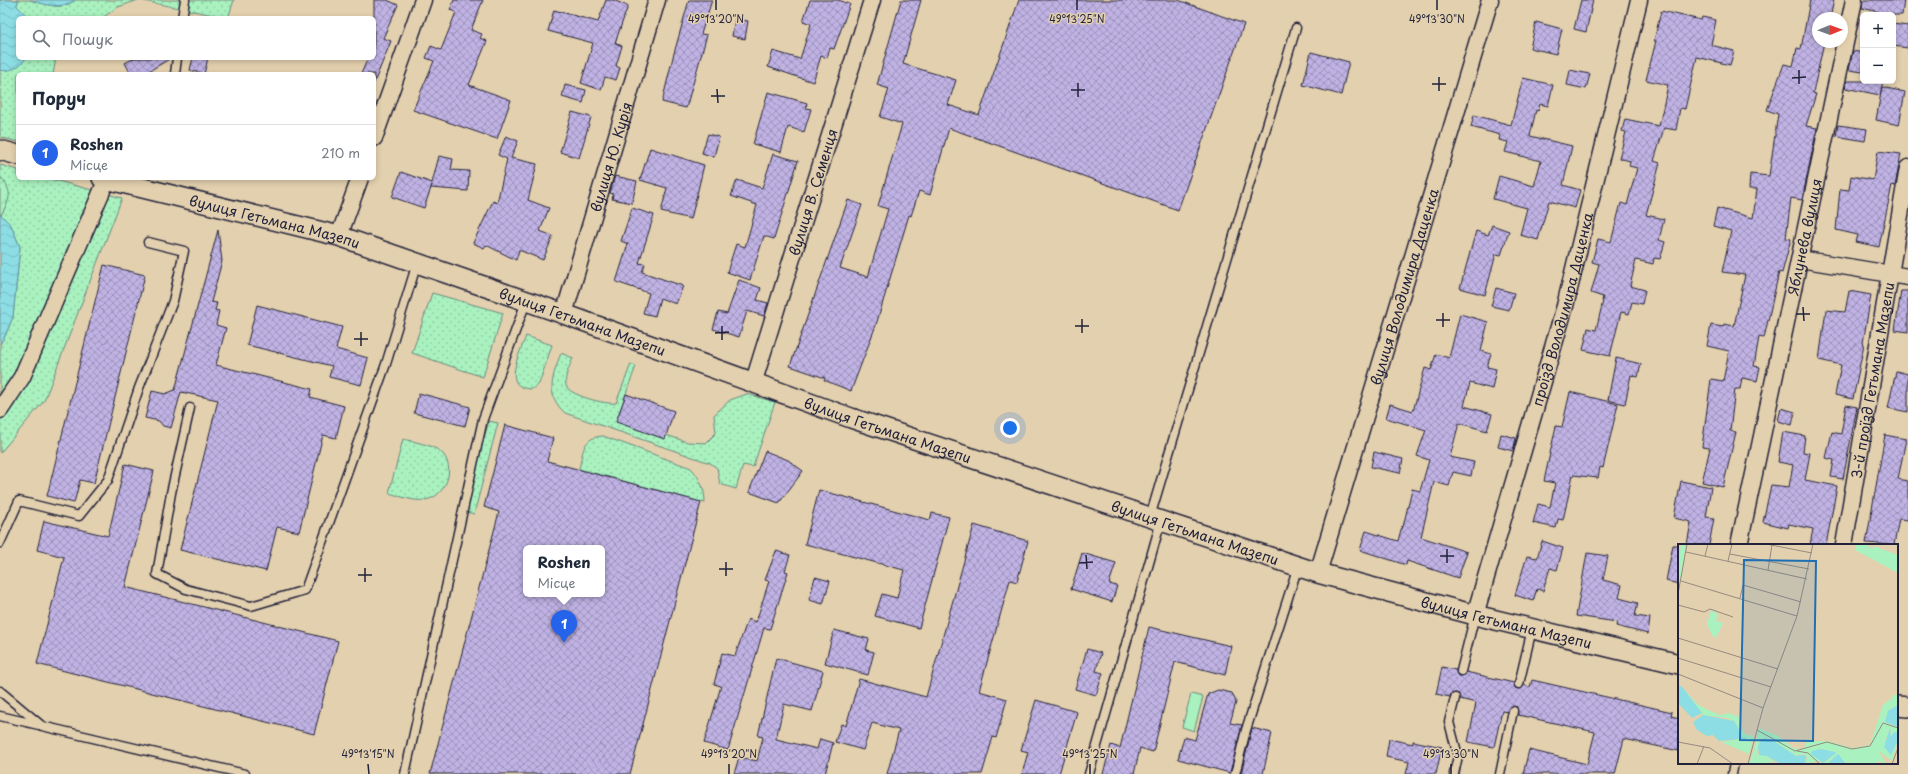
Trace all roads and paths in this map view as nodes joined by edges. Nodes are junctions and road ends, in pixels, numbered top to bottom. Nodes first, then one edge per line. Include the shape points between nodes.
1 (185, 0) edge
2 (423, 0) edge
3 (658, 0) edge
4 (872, 0) edge
5 (1490, 0) edge
6 (1639, 0) edge
7 (1854, 0) edge
8 (182, 16) edge
9 (1296, 28) dead end
10 (177, 60) edge
11 (175, 72) edge
12 (376, 132) edge
13 (0, 150) edge
14 (16, 154) edge
15 (1908, 168) edge
16 (105, 180) edge
17 (114, 180) edge
18 (359, 180) edge
19 (148, 184) edge
20 (339, 236) junction
21 (148, 242) dead end
22 (1800, 259) junction
23 (417, 263) junction
24 (1890, 275) junction
25 (1908, 278) edge
26 (526, 302) junction
27 (564, 314) junction
28 (753, 384) junction
29 (190, 408) dead end
30 (0, 410) edge
31 (1156, 519) junction
32 (0, 544) edge
33 (1739, 544) edge
34 (1844, 544) edge
35 (1298, 566) junction
36 (1318, 573) junction
37 (1474, 615) junction
38 (1532, 629) junction
39 (1678, 664) edge
40 (1462, 671) dead end
41 (1519, 684) dead end
42 (0, 691) edge
43 (1455, 698) dead end
44 (1898, 706) edge
45 (1908, 708) edge
46 (1513, 711) dead end
47 (0, 716) edge
48 (42, 726) junction
49 (1734, 764) edge
50 (245, 774) edge
51 (405, 774) edge
52 (1089, 774) edge
53 (1235, 774) edge
54 (1454, 774) edge
55 (1500, 774) edge
56 (1732, 774) edge

1 - 8 lane
2 - 12 street
3 - 27 street, вулиця Ю. Курія
4 - 28 street, вулиця В. Семенця
5 - 36 street, вулиця Володимира Даценка
6 - 37 street, проїзд Володимира Даценка via 1566,306
7 - 22 street, Яблунева вулиця
9 - 31 lane
10 - 11 lane
13 - 14 street
15 - 24 street, 3-й проїзд Гетьмана Мазепи
16 - 30 street via 22,377
17 - 19 street, вулиця Гетьмана Мазепи
18 - 20 street
19 - 20 street, вулиця Гетьмана Мазепи
20 - 23 street, вулиця Гетьмана Мазепи
21 - 32 lane via 184,251 173,301 139,388 108,480 79,516 19,501
22 - 24 street
22 - 33 street, Яблунева вулиця
23 - 26 street, вулиця Гетьмана Мазепи
23 - 29 lane via 386,364 305,590 251,606 186,589 157,574 171,493
24 - 25 street
24 - 34 street, 3-й проїзд Гетьмана Мазепи
26 - 27 street, вулиця Гетьмана Мазепи
26 - 51 lane via 483,419
27 - 28 street, вулиця Гетьмана Мазепи
28 - 31 street, вулиця Гетьмана Мазепи
31 - 35 street, вулиця Гетьмана Мазепи
31 - 52 lane
35 - 36 street, вулиця Гетьмана Мазепи
35 - 53 lane via 1246,730
36 - 37 street, вулиця Гетьмана Мазепи
37 - 38 street, вулиця Гетьмана Мазепи
37 - 40 lane
38 - 39 street, вулиця Гетьмана Мазепи
38 - 41 lane
42 - 48 lane
43 - 54 lane via 1449,722 1458,756
44 - 45 street
46 - 55 lane
47 - 48 lane
48 - 50 lane
49 - 56 lane

